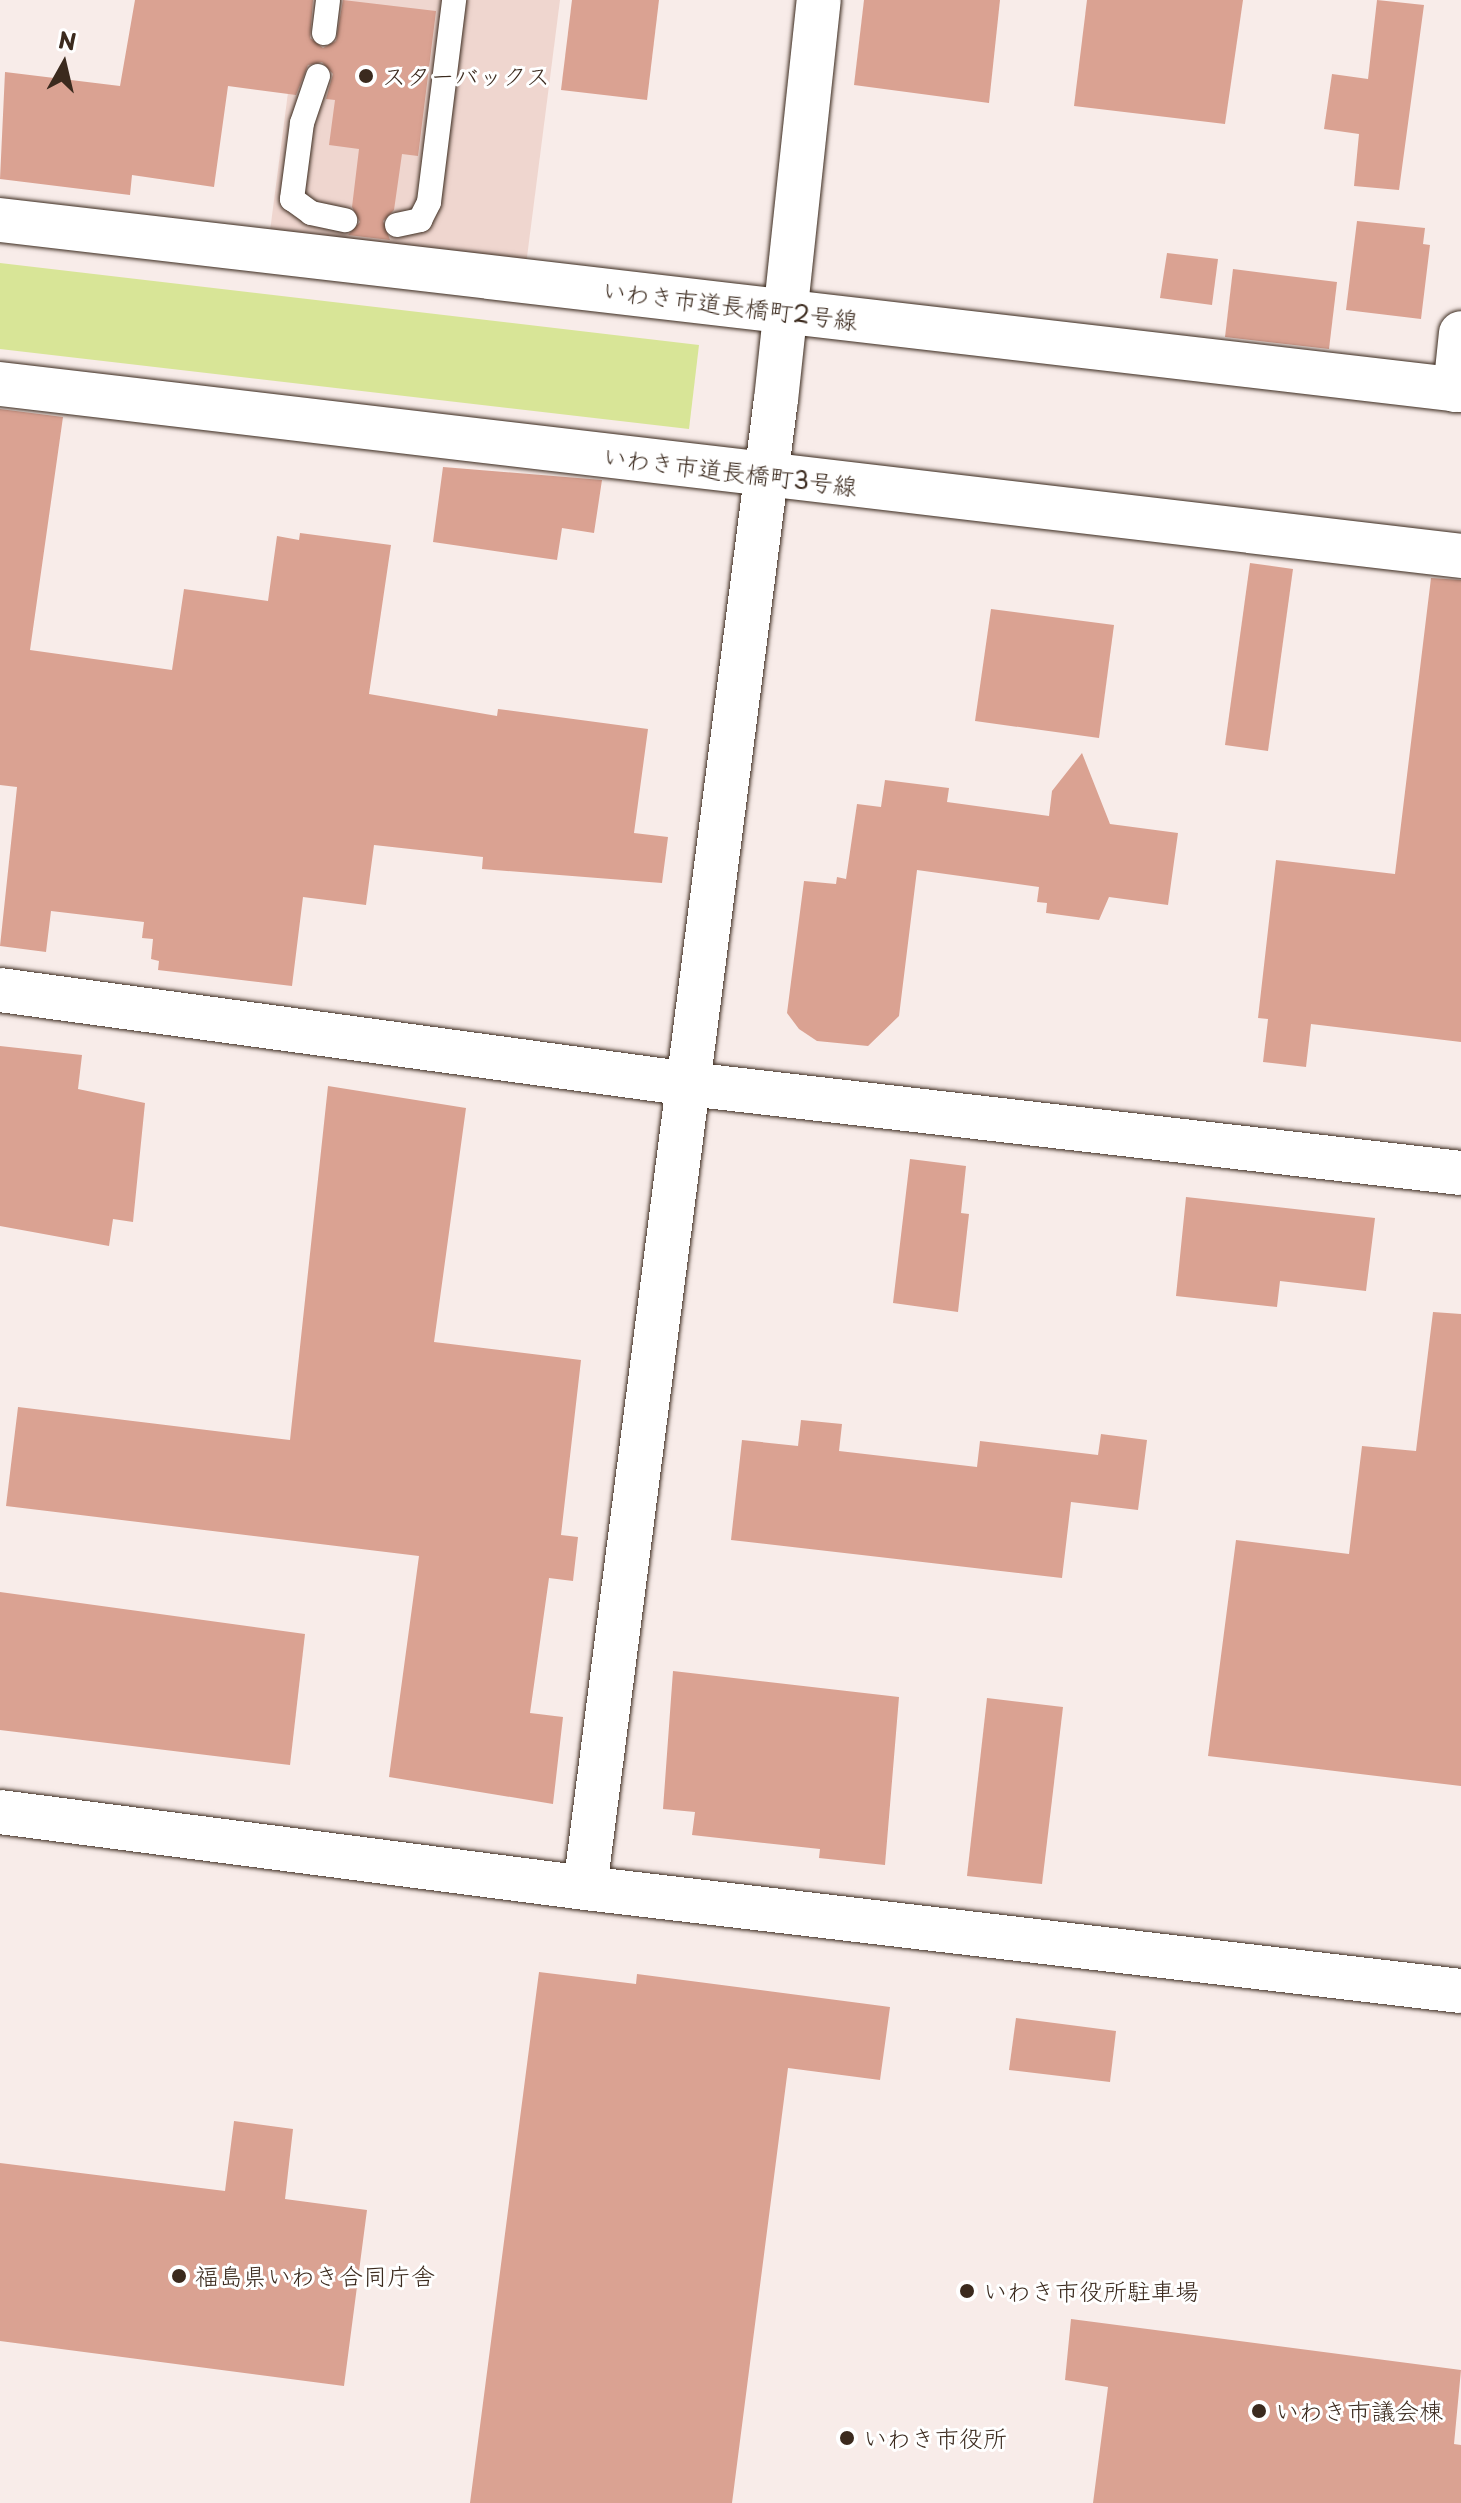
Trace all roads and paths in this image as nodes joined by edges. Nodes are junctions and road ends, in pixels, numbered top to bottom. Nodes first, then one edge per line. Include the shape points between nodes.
1 (328, 0) edge
2 (454, 0) edge
3 (819, 0) edge
4 (324, 33) dead end
5 (318, 76) dead end
6 (0, 220) edge
7 (345, 220) dead end
8 (397, 225) dead end
9 (784, 312) junction
10 (1461, 333) edge
11 (0, 384) edge
12 (1458, 390) edge
13 (766, 475) junction
14 (1461, 556) edge
15 (0, 990) edge
16 (689, 1084) junction
17 (1461, 1173) edge
18 (0, 1812) edge
19 (585, 1888) junction
20 (1461, 1991) edge

1 - 4 lane
2 - 8 lane via 429,202 420,220
3 - 9 street
5 - 7 lane via 302,123 292,199 311,213
6 - 9 street, いわき市道長橋町2号線
9 - 12 street, いわき市道長橋町2号線
9 - 13 street
10 - 12 street
11 - 13 street, いわき市道長橋町3号線
13 - 14 street, いわき市道長橋町3号線
13 - 16 street
15 - 16 street
16 - 17 street
16 - 19 street
18 - 19 street
19 - 20 street

